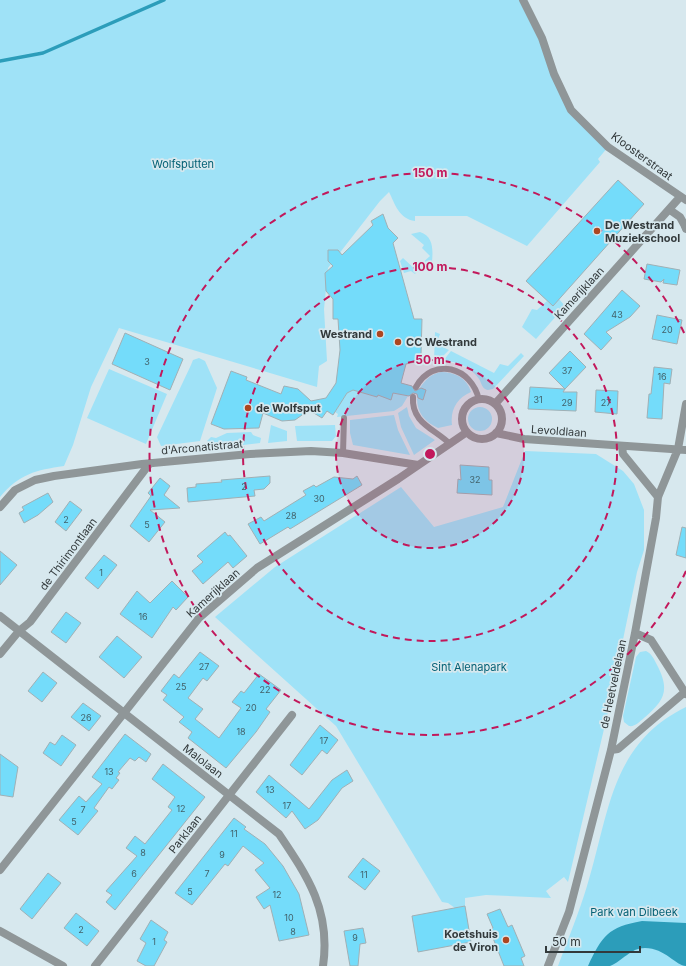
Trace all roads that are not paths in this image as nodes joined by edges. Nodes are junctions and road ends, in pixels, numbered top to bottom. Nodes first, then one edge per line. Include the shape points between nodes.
1 (523, 0) edge
2 (683, 199) edge
3 (670, 210) junction
4 (686, 228) edge
5 (416, 387) dead end
6 (413, 397) dead end
7 (478, 400) junction
8 (495, 404) junction
9 (686, 404) edge
10 (344, 418) dead end
11 (467, 432) junction
12 (496, 433) junction
13 (450, 444) junction
14 (622, 446) junction
15 (682, 449) edge
16 (342, 453) junction
17 (150, 463) junction
18 (418, 465) junction
19 (658, 497) junction
20 (0, 508) edge
21 (0, 616) edge
22 (19, 631) junction
23 (635, 633) junction
24 (0, 654) edge
25 (685, 692) edge
26 (124, 714) junction
27 (292, 716) dead end
28 (611, 750) junction
29 (229, 796) junction
30 (0, 870) edge
31 (0, 931) edge
32 (64, 966) edge
33 (95, 966) edge
34 (323, 966) edge
35 (548, 966) edge

1 - 2 street, Kloosterstraat via 542,38 554,74 571,110 608,147
2 - 3 street, Kamerijklaan
3 - 4 street via 680,217
3 - 8 street, Kamerijklaan
5 - 7 lane via 424,376 432,371 449,369 462,373 470,380 477,391
6 - 13 lane via 414,410 418,418
7 - 8 street via 488,400
7 - 11 street via 469,403 464,411 462,422
8 - 12 street via 502,417
9 - 15 street, de Heetveldelaan
10 - 16 lane
11 - 12 street via 481,439 488,439
11 - 13 street, Kamerijklaan
12 - 14 street, Levoldlaan via 524,439
13 - 18 street, Kamerijklaan
14 - 15 street, Levoldlaan
14 - 19 street via 623,454
15 - 19 street, de Heetveldelaan
16 - 17 street, d'Arconatistraat via 281,452
16 - 18 street, d'Arconatistraat
17 - 20 street, d'Arconatistraat via 34,480 15,490
17 - 22 street, de Thirimontlaan via 30,622
18 - 26 street, Kamerijklaan via 257,568 199,618
19 - 23 street, de Heetveldelaan
21 - 22 street, Malolaan
22 - 24 street, de Thirimontlaan
22 - 26 street, Malolaan
23 - 25 street via 651,640
23 - 28 street, de Heetveldelaan
25 - 28 street via 618,749
26 - 29 street, Malolaan
26 - 30 street, Kamerijklaan
27 - 29 street, Parklaan
28 - 35 street, de Heetveldelaan via 569,912
29 - 33 street, Parklaan
29 - 34 street, Malolaan via 279,834 306,874 321,909 325,952
31 - 32 street

